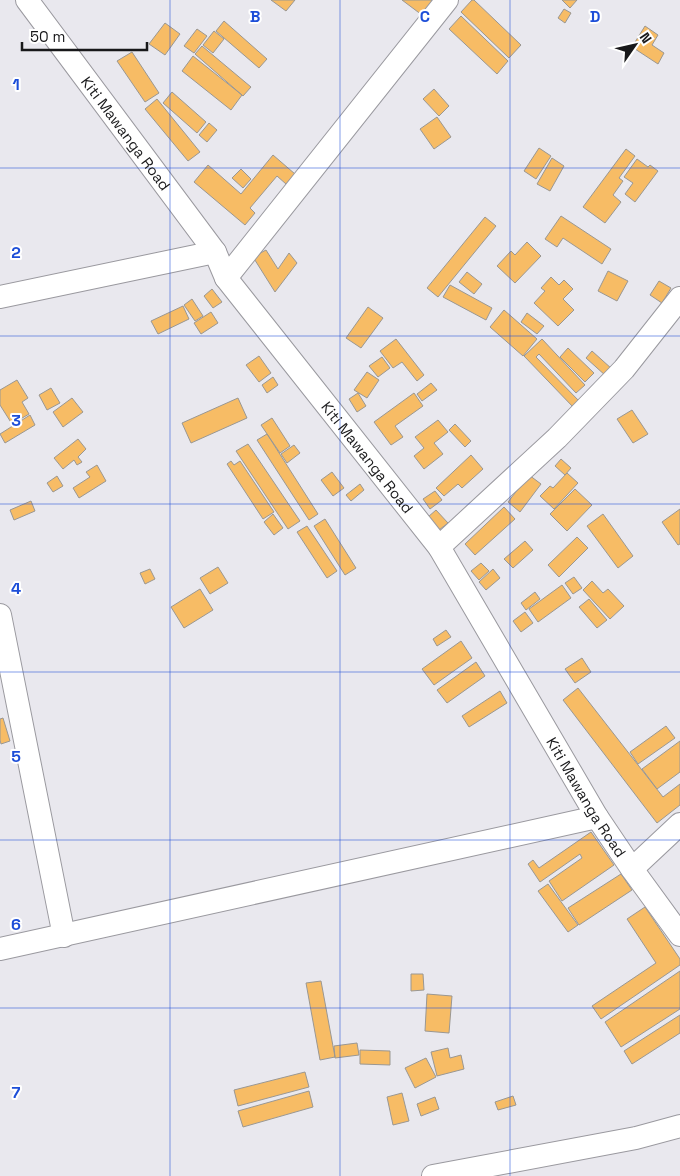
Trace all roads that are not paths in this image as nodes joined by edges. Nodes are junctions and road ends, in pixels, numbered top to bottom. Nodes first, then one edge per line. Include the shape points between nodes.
1 (27, 0) edge
2 (447, 0) edge
3 (215, 252) junction
4 (226, 278) junction
5 (0, 297) edge
6 (680, 298) edge
7 (439, 547) junction
8 (0, 615) edge
9 (597, 816) junction
10 (680, 824) edge
11 (632, 869) junction
12 (680, 934) edge
13 (64, 936) junction
14 (0, 949) edge
15 (680, 1126) edge
16 (433, 1176) edge

1 - 3 street, Kiti Mawanga Road
2 - 4 street
3 - 4 street, Kiti Mawanga Road
3 - 5 street
4 - 7 street, Kiti Mawanga Road
6 - 7 street via 624,369 557,438
7 - 9 street, Kiti Mawanga Road
8 - 13 street
9 - 11 street, Kiti Mawanga Road
9 - 13 street
10 - 11 street
11 - 12 street, Kiti Mawanga Road
13 - 14 street
15 - 16 street via 636,1138

